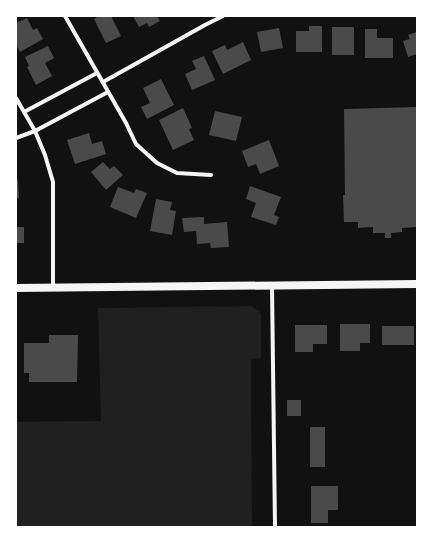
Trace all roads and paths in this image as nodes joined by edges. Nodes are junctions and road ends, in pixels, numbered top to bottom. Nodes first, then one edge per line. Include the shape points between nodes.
1 (65, 16) edge
2 (223, 16) edge
3 (97, 73) junction
4 (104, 84) junction
5 (108, 92) junction
6 (16, 98) edge
7 (24, 112) junction
8 (35, 132) junction
9 (16, 138) edge
10 (211, 175) dead end
11 (417, 284) edge
12 (272, 285) junction
13 (16, 288) edge
14 (53, 288) junction
15 (275, 527) edge

1 - 3 street
2 - 4 street
3 - 4 street
3 - 7 street
4 - 5 street
5 - 8 street
5 - 10 street via 136,144 156,163 177,173
6 - 7 street
7 - 8 street
8 - 9 street
8 - 14 street via 53,182
11 - 12 main road
12 - 14 main road
12 - 15 street
13 - 14 main road

